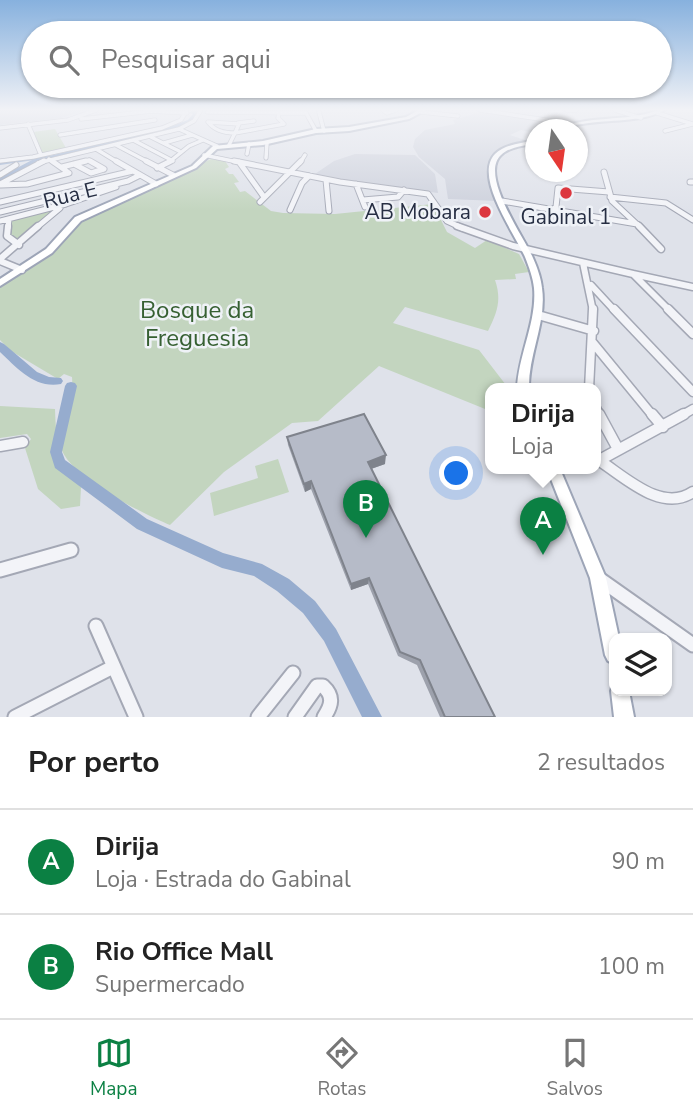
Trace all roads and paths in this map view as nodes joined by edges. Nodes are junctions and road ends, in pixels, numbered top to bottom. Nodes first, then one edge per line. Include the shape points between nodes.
1 (37, 143) edge
2 (65, 143) edge
3 (99, 143) edge
4 (123, 143) edge
5 (140, 143) edge
6 (164, 143) edge
7 (195, 143) edge
8 (211, 143) edge
9 (258, 143) edge
10 (267, 143) edge
11 (248, 144) junction
12 (525, 144) edge
13 (116, 145) junction
14 (229, 145) joint
15 (217, 146) junction
16 (69, 149) junction
17 (96, 149) junction
18 (179, 151) junction
19 (0, 154) edge
20 (247, 154) dead end
21 (41, 155) junction
22 (204, 155) junction
23 (305, 155) dead end
24 (266, 158) dead end
25 (49, 159) junction
26 (173, 161) junction
27 (1, 162) edge
28 (239, 162) junction
29 (74, 164) junction
30 (62, 167) junction
31 (158, 168) junction
32 (133, 171) junction
33 (288, 172) junction
34 (604, 172) dead end
35 (0, 175) edge
36 (140, 175) junction
37 (173, 175) junction
38 (309, 176) junction
39 (326, 180) junction
40 (128, 181) junction
41 (0, 184) edge
42 (156, 184) junction
43 (355, 184) junction
44 (404, 190) junction
45 (610, 194) junction
46 (363, 200) junction
47 (502, 201) junction
48 (0, 203) edge
49 (66, 204) junction
50 (365, 207) dead end
51 (557, 209) junction
52 (290, 210) dead end
53 (329, 211) dead end
54 (0, 212) edge
55 (9, 219) junction
56 (693, 220) edge
57 (0, 221) edge
58 (637, 225) junction
59 (19, 245) junction
60 (524, 248) junction
61 (661, 249) dead end
62 (0, 260) edge
63 (583, 263) junction
64 (22, 270) junction
65 (634, 274) junction
66 (0, 283) edge
67 (591, 285) junction
68 (693, 287) edge
69 (538, 315) junction
70 (594, 331) junction
71 (693, 334) edge
72 (593, 343) junction
73 (523, 383) edge
74 (590, 383) edge
75 (693, 392) edge
76 (693, 409) edge
77 (601, 417) edge
78 (663, 427) junction
79 (23, 442) dead end
80 (0, 446) edge
81 (618, 449) junction
82 (601, 459) edge
83 (601, 463) edge
84 (554, 474) edge
85 (693, 492) edge
86 (71, 550) dead end
87 (0, 570) edge
88 (598, 578) junction
89 (96, 626) dead end
90 (610, 633) edge
91 (693, 645) edge
92 (113, 667) junction
93 (293, 673) dead end
94 (621, 696) edge
95 (15, 717) edge
96 (136, 717) edge
97 (258, 717) edge
98 (295, 717) edge
99 (324, 717) edge
100 (624, 717) edge

1 - 21 street
2 - 16 street
3 - 16 street
4 - 13 street
5 - 26 street
6 - 18 street
7 - 18 street
8 - 15 street
9 - 11 main road
10 - 24 street
11 - 14 main road
11 - 20 street
12 - 47 main road via 492,159 491,177
13 - 17 street
13 - 31 street
14 - 15 main road
15 - 22 main road
16 - 21 street
17 - 25 street
17 - 32 street
18 - 26 street
19 - 27 street
21 - 27 street
22 - 28 street
22 - 37 main road via 197,164
23 - 33 street
25 - 30 street
25 - 41 street
26 - 31 street
27 - 35 street via 16,165
28 - 33 street
28 - 33 street via 262,199
29 - 29 street via 90,173 105,169 89,160
29 - 30 street
30 - 41 street via 69,173 27,184
31 - 37 street
32 - 36 street
32 - 48 street
33 - 38 street
34 - 45 street
36 - 40 street, Rua E
36 - 42 street
37 - 42 main road
38 - 39 street
38 - 52 street
39 - 43 street
39 - 53 street
40 - 49 street
40 - 54 street, Rua E
42 - 64 main road via 74,222 54,246
43 - 44 street
43 - 46 street
44 - 46 street via 398,197
44 - 60 street via 432,196 451,224
45 - 51 street via 558,188
45 - 56 street via 666,203
45 - 58 street
46 - 50 street
47 - 51 street
47 - 60 main road
49 - 55 street
49 - 59 street via 38,223
51 - 58 street
55 - 57 street
55 - 59 street via 7,236
58 - 61 street
59 - 62 street
60 - 63 street
60 - 69 main road via 538,284
62 - 64 street
63 - 65 street
63 - 67 street
64 - 66 main road
65 - 68 street
65 - 71 street
67 - 70 street
67 - 75 street
69 - 70 street
69 - 73 main road
70 - 72 street
72 - 74 street
72 - 78 street
76 - 78 street
77 - 81 street
78 - 81 street
79 - 80 street
81 - 82 street
83 - 85 street via 660,497 681,499
84 - 88 main road
86 - 87 street
88 - 90 main road
88 - 91 street
89 - 92 street
92 - 95 street
92 - 96 street
93 - 97 street
94 - 100 main road
98 - 99 street via 317,686 323,686 333,703

